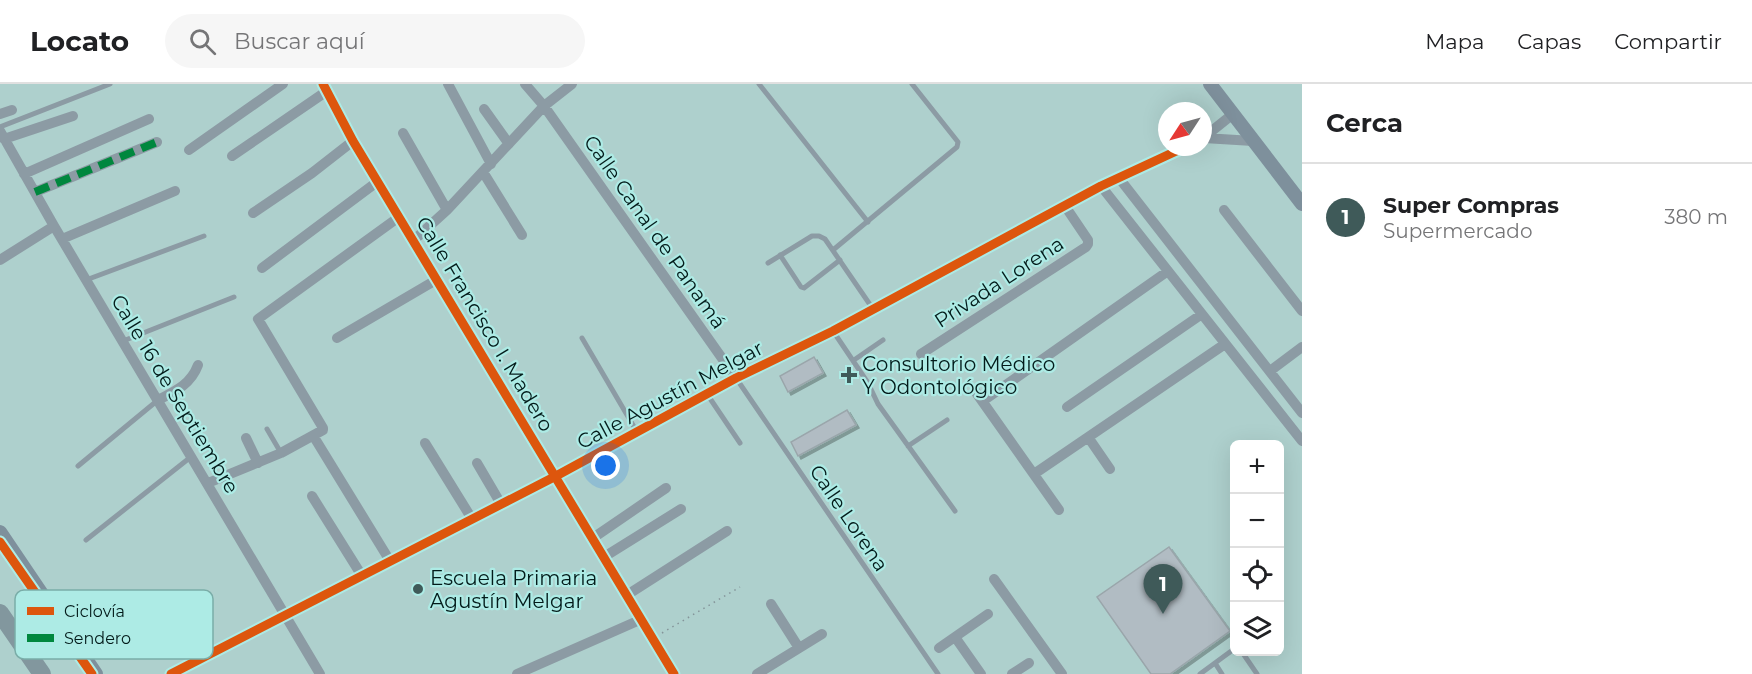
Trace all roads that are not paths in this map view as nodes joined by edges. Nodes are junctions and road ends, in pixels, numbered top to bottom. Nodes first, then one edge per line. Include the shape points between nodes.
1 (110, 84) edge
2 (284, 84) edge
3 (448, 84) edge
4 (525, 84) edge
5 (572, 84) edge
6 (759, 84) edge
7 (912, 84) edge
8 (1210, 84) edge
9 (325, 88) edge
10 (544, 106) junction
11 (484, 109) dead end
12 (12, 110) dead end
13 (0, 114) edge
14 (1233, 114) junction
15 (73, 116) dead end
16 (149, 119) dead end
17 (1212, 131) edge
18 (1, 132) edge
19 (403, 133) dead end
20 (1212, 138) edge
21 (157, 141) dead end
22 (353, 141) junction
23 (1253, 141) junction
24 (508, 144) junction
25 (189, 150) dead end
26 (232, 156) dead end
27 (1166, 156) edge
28 (487, 168) junction
29 (24, 174) junction
30 (1119, 178) junction
31 (377, 182) junction
32 (1101, 186) junction
33 (1289, 188) junction
34 (175, 191) dead end
35 (34, 192) junction
36 (1302, 199) edge
37 (1302, 204) edge
38 (1065, 206) junction
39 (447, 210) junction
40 (1224, 210) dead end
41 (253, 213) dead end
42 (399, 217) junction
43 (868, 222) junction
44 (54, 226) junction
45 (522, 235) dead end
46 (204, 236) dead end
47 (62, 239) junction
48 (414, 240) junction
49 (833, 250) junction
50 (780, 255) junction
51 (0, 260) edge
52 (840, 260) junction
53 (768, 263) dead end
54 (262, 268) dead end
55 (1168, 271) junction
56 (86, 280) junction
57 (436, 280) junction
58 (234, 297) dead end
59 (873, 309) junction
60 (1302, 310) edge
61 (1202, 315) junction
62 (833, 331) junction
63 (337, 338) dead end
64 (582, 338) dead end
65 (883, 340) dead end
66 (123, 341) junction
67 (1226, 344) junction
68 (1302, 346) edge
69 (921, 354) dead end
70 (854, 360) junction
71 (198, 365) dead end
72 (1270, 371) junction
73 (736, 378) junction
74 (975, 390) dead end
75 (707, 394) junction
76 (158, 400) junction
77 (983, 401) junction
78 (1067, 406) dead end
79 (1302, 413) edge
80 (947, 420) dead end
81 (267, 429) dead end
82 (637, 432) junction
83 (314, 437) junction
84 (1088, 437) junction
85 (246, 438) dead end
86 (1302, 441) edge
87 (425, 443) dead end
88 (740, 443) dead end
89 (908, 446) junction
90 (281, 453) junction
91 (192, 456) junction
92 (258, 462) junction
93 (477, 464) dead end
94 (78, 466) dead end
95 (1110, 469) dead end
96 (1034, 474) junction
97 (556, 476) junction
98 (208, 483) junction
99 (666, 488) dead end
100 (312, 496) dead end
101 (501, 504) junction
102 (681, 508) dead end
103 (1059, 510) dead end
104 (954, 511) dead end
105 (472, 519) junction
106 (727, 531) dead end
107 (0, 532) edge
108 (593, 538) junction
109 (86, 540) dead end
110 (604, 557) junction
111 (390, 561) junction
112 (362, 576) junction
113 (994, 579) dead end
114 (39, 590) edge
115 (627, 595) junction
116 (771, 604) dead end
117 (0, 613) edge
118 (988, 614) dead end
119 (284, 615) junction
120 (642, 619) junction
121 (822, 634) dead end
122 (15, 635) edge
123 (955, 636) junction
124 (799, 648) junction
125 (939, 648) dead end
126 (213, 652) edge
127 (1230, 652) edge
128 (1245, 656) edge
129 (32, 659) edge
130 (86, 659) edge
131 (200, 659) edge
132 (1029, 663) dead end
133 (1215, 663) junction
134 (42, 674) edge
135 (96, 674) edge
136 (171, 674) edge
137 (320, 674) edge
138 (517, 674) edge
139 (674, 674) edge
140 (757, 674) edge
141 (938, 674) edge
142 (981, 674) edge
143 (1012, 674) edge
144 (1062, 674) edge
145 (1200, 674) edge
146 (1222, 674) edge
147 (1257, 674) edge

1 - 18 lane
2 - 25 street
3 - 28 street
4 - 10 street, Calle Canal de Panamá
5 - 10 street
6 - 43 lane
7 - 43 lane via 958,142 957,147
8 - 14 main road
9 - 22 street, Calle Francisco I. Madero
9 - 26 street
10 - 24 street
10 - 73 street, Calle Canal de Panamá
11 - 24 street
12 - 13 street
14 - 17 street
14 - 23 main road
15 - 18 street
16 - 29 street
18 - 29 street, Calle 16 de Septiembre
19 - 39 street
20 - 23 street
21 - 35 street
22 - 31 street, Calle Francisco I. Madero
22 - 41 street
23 - 33 main road
24 - 28 street
27 - 30 street, Calle Agustín Melgar
28 - 39 street
28 - 45 street
29 - 35 street, Calle 16 de Septiembre
30 - 32 street, Calle Agustín Melgar
30 - 72 street
31 - 42 street, Calle Francisco I. Madero
31 - 54 street
32 - 38 street, Calle Agustín Melgar
32 - 55 street
33 - 36 main road
33 - 37 main road
34 - 47 street
35 - 44 street, Calle 16 de Septiembre
38 - 59 street, Calle Agustín Melgar
38 - 69 street, Privada Lorena via 1088,246
39 - 48 street
40 - 60 street
42 - 48 street, Calle Francisco I. Madero
42 - 83 street via 258,319 323,429
43 - 49 lane
44 - 47 street, Calle 16 de Septiembre
44 - 51 street
46 - 56 lane
47 - 56 street, Calle 16 de Septiembre
48 - 57 street, Calle Francisco I. Madero
49 - 50 lane via 825,239 812,236
49 - 52 lane
50 - 52 lane via 804,288
50 - 53 lane
52 - 59 lane
55 - 61 street
55 - 77 street
56 - 66 street, Calle 16 de Septiembre
57 - 63 street
57 - 97 street, Calle Francisco I. Madero
58 - 66 lane
59 - 62 street, Calle Agustín Melgar
61 - 67 street
61 - 78 street
62 - 70 lane
62 - 73 street, Calle Agustín Melgar
64 - 82 lane
65 - 70 lane
66 - 76 street, Calle 16 de Septiembre
67 - 84 street
67 - 86 street
68 - 72 street
70 - 89 lane via 878,404
71 - 76 street via 187,384
72 - 79 street
73 - 75 street, Calle Agustín Melgar
73 - 141 lane, Calle Lorena
74 - 77 street
75 - 82 street, Calle Agustín Melgar
75 - 88 lane
76 - 91 street, Calle 16 de Septiembre
76 - 94 lane
77 - 96 street
80 - 89 lane
81 - 90 lane
82 - 97 street, Calle Agustín Melgar
83 - 90 street
83 - 111 street
84 - 95 street
84 - 96 street
85 - 92 street
87 - 105 street
89 - 104 lane
90 - 92 street
91 - 98 street, Calle 16 de Septiembre
91 - 109 lane
92 - 98 street
93 - 101 street
96 - 103 street
97 - 101 street, Calle Agustín Melgar
97 - 108 street, Calle Francisco I. Madero
98 - 119 street, Calle 16 de Septiembre
99 - 108 street
100 - 112 street
101 - 105 street, Calle Agustín Melgar
102 - 110 street
105 - 111 street, Calle Agustín Melgar
106 - 115 street
107 - 114 main road
108 - 110 street, Calle Francisco I. Madero
110 - 115 street, Calle Francisco I. Madero
111 - 112 street, Calle Agustín Melgar
112 - 119 street, Calle Agustín Melgar
113 - 144 street
115 - 120 street, Calle Francisco I. Madero
116 - 124 street
117 - 122 highway
118 - 123 street
119 - 126 street, Calle Agustín Melgar
119 - 137 street, Calle 16 de Septiembre
120 - 138 street
120 - 139 street, Calle Francisco I. Madero
121 - 124 street
123 - 125 street
123 - 142 street
124 - 140 street
127 - 133 lane
128 - 147 lane
129 - 134 highway
130 - 135 main road
131 - 136 street, Calle Agustín Melgar
132 - 143 street
133 - 145 lane
133 - 146 lane

